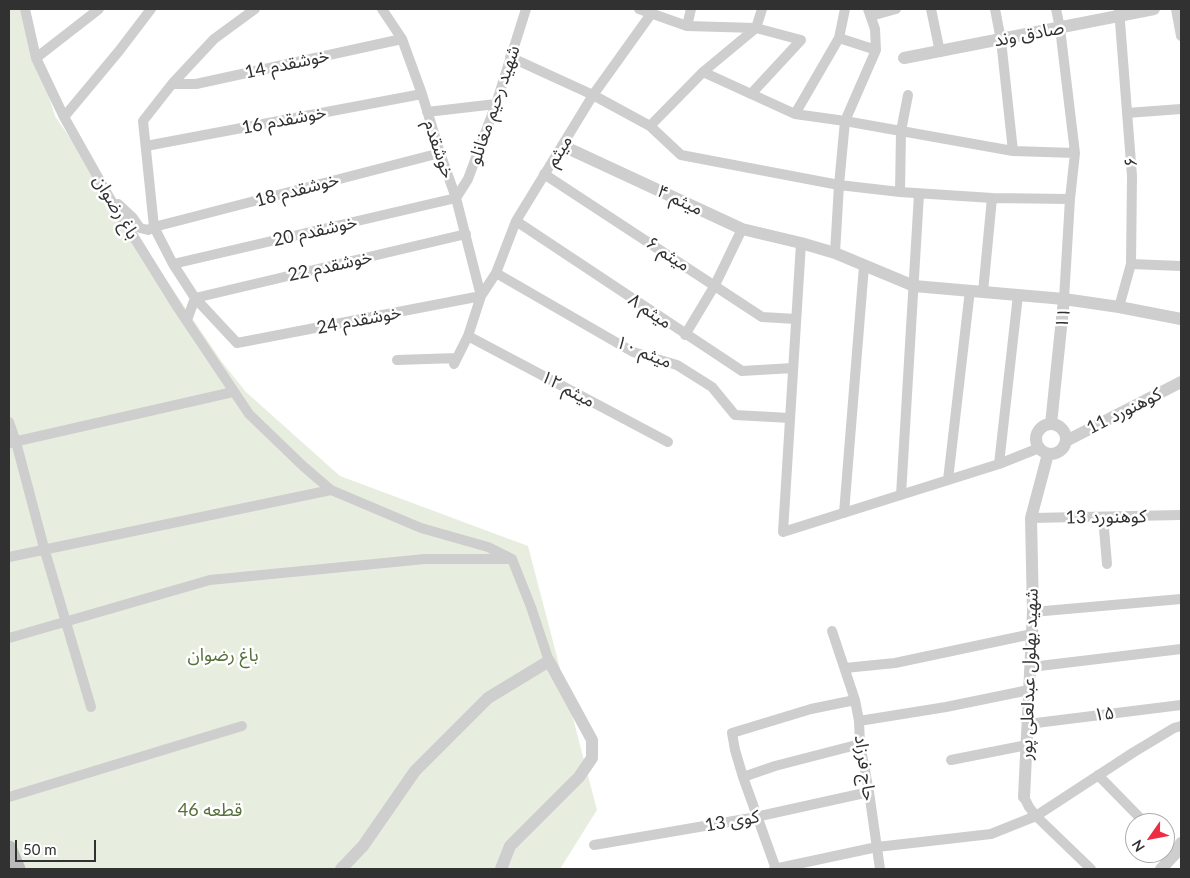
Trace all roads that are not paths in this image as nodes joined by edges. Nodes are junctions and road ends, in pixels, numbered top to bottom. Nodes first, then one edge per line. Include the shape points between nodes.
1 (25, 9) edge
2 (99, 9) edge
3 (151, 9) edge
4 (255, 9) edge
5 (382, 9) edge
6 (526, 9) edge
7 (639, 9) edge
8 (691, 9) edge
9 (762, 9) edge
10 (845, 9) edge
11 (896, 9) edge
12 (931, 9) edge
13 (995, 9) edge
14 (1056, 9) edge
15 (1154, 9) edge
16 (1176, 9) edge
17 (869, 12) edge
18 (1119, 12) edge
19 (651, 14) junction
20 (687, 26) junction
21 (756, 28) junction
22 (1060, 28) junction
23 (1181, 36) edge
24 (839, 38) junction
25 (402, 39) junction
26 (1001, 40) junction
27 (876, 50) junction
28 (940, 52) junction
29 (510, 57) junction
30 (36, 58) junction
31 (904, 58) dead end
32 (703, 72) junction
33 (172, 84) junction
34 (422, 94) junction
35 (750, 94) junction
36 (908, 95) dead end
37 (592, 96) junction
38 (496, 104) junction
39 (1181, 109) edge
40 (427, 112) junction
41 (1127, 113) junction
42 (795, 114) junction
43 (64, 117) junction
44 (846, 121) junction
45 (650, 126) junction
46 (901, 131) junction
47 (146, 146) junction
48 (563, 146) junction
49 (1013, 151) junction
50 (440, 153) junction
51 (1075, 153) junction
52 (544, 174) junction
53 (839, 185) junction
54 (900, 192) junction
55 (919, 194) junction
56 (109, 196) junction
57 (456, 198) junction
58 (992, 198) junction
59 (1070, 200) junction
60 (516, 221) junction
61 (154, 227) junction
62 (742, 229) junction
63 (466, 234) junction
64 (801, 243) junction
65 (835, 253) junction
66 (173, 264) junction
67 (1131, 264) junction
68 (864, 266) junction
69 (1181, 266) edge
70 (496, 272) junction
71 (715, 285) junction
72 (914, 286) junction
73 (977, 291) junction
74 (1018, 295) junction
75 (481, 296) junction
76 (195, 298) junction
77 (1064, 299) junction
78 (1119, 307) junction
79 (796, 319) junction
80 (1181, 319) edge
81 (186, 320) junction
82 (686, 334) junction
83 (468, 336) junction
84 (397, 360) dead end
85 (793, 368) junction
86 (1181, 382) edge
87 (233, 392) junction
88 (790, 418) junction
89 (9, 422) edge
90 (1051, 424) junction
91 (1066, 441) junction
92 (668, 442) dead end
93 (12, 443) edge
94 (1043, 451) junction
95 (999, 464) junction
96 (948, 480) junction
97 (331, 490) junction
98 (901, 495) junction
99 (844, 513) junction
100 (1181, 515) edge
101 (1103, 517) junction
102 (1031, 518) junction
103 (44, 548) junction
104 (9, 557) edge
105 (512, 559) junction
106 (1108, 564) dead end
107 (1181, 599) edge
108 (1033, 612) junction
109 (65, 621) junction
110 (832, 631) dead end
111 (1032, 634) junction
112 (9, 638) edge
113 (1181, 649) edge
114 (549, 661) junction
115 (1030, 667) junction
116 (845, 668) junction
117 (1029, 690) junction
118 (855, 700) junction
119 (1181, 705) edge
120 (91, 707) dead end
121 (859, 721) junction
122 (1028, 724) junction
123 (242, 726) dead end
124 (1181, 726) edge
125 (860, 744) junction
126 (1027, 745) junction
127 (951, 760) dead end
128 (1098, 774) junction
129 (743, 776) junction
130 (869, 792) junction
131 (9, 797) edge
132 (1024, 797) joint
133 (1135, 813) edge
134 (1036, 816) junction
135 (758, 817) junction
136 (594, 845) dead end
137 (877, 847) junction
138 (9, 848) edge
139 (1178, 848) edge
140 (18, 869) edge
141 (341, 869) edge
142 (501, 869) edge
143 (775, 869) edge
144 (880, 869) edge
145 (1091, 869) edge
146 (1162, 869) edge

1 - 30 street, باغ رضوان
2 - 30 street
3 - 43 street
4 - 33 street via 214,39
5 - 25 street, خوشقدم
6 - 29 street, شهید رحیم مغانلو
7 - 19 street
8 - 20 street
9 - 21 street
10 - 24 street
11 - 17 street
12 - 28 street
13 - 26 street
14 - 22 street
15 - 18 street, صادق وند
16 - 23 street
17 - 27 street via 876,29
18 - 22 street, صادق وند
18 - 41 street, ۶
19 - 20 street
19 - 37 street, میثم
20 - 21 street
21 - 32 street
21 - 35 street via 801,40
22 - 26 street, صادق وند
22 - 51 street
24 - 27 street
24 - 42 street
25 - 33 street, خوشقدم 14 via 196,84
25 - 34 street, خوشقدم
26 - 28 street, صادق وند
26 - 49 street
27 - 44 street
28 - 31 street, صادق وند
29 - 37 street
29 - 38 street, شهید رحیم مغانلو
30 - 43 street, باغ رضوان
32 - 35 street
32 - 45 street
33 - 47 street via 144,121
34 - 40 street, خوشقدم
34 - 47 street, خوشقدم 16
35 - 42 street
36 - 46 street
37 - 45 street
37 - 48 street, میثم
38 - 40 street
38 - 57 street, شهید رحیم مغانلو via 468,179
39 - 41 street
40 - 50 street, خوشقدم
41 - 67 street, ۶ via 1132,176
42 - 44 street
43 - 56 street, باغ رضوان
44 - 46 street
44 - 53 street
45 - 53 street via 681,155
46 - 49 street
46 - 54 street
47 - 61 street
48 - 52 street, میثم
48 - 62 street, ۴ میثم
49 - 51 street
50 - 57 street, خوشقدم
50 - 61 street, خوشقدم 18
51 - 59 street
52 - 60 street, میثم
52 - 71 street, ۶ میثم
53 - 54 street
53 - 65 street
54 - 55 street
55 - 58 street
55 - 72 street
56 - 61 street via 140,228 148,230
56 - 81 street, باغ رضوان
57 - 63 street, خوشقدم
57 - 66 street, خوشقدم 20
58 - 59 street
58 - 73 street
59 - 77 street
60 - 70 street, میثم
60 - 82 street, ۸ میثم
61 - 66 street
62 - 64 street, ۴ میثم
62 - 71 street
63 - 75 street, خوشقدم
63 - 76 street, خوشقدم 22
64 - 65 street, ۴ میثم
64 - 79 street
65 - 68 street, ۴ میثم
66 - 76 street
67 - 69 street
67 - 78 street, ۶
68 - 72 street, ۴ میثم
68 - 99 street
70 - 75 street, میثم
70 - 88 street, ۱۰ میثم via 633,352 677,365 712,387 735,415
71 - 79 street, ۶ میثم via 762,317
71 - 82 street
72 - 73 street, ۴ میثم
72 - 98 street
73 - 74 street, ۴ میثم
73 - 96 street
74 - 77 street, ۴ میثم
74 - 95 street
75 - 76 street, خوشقدم 24 via 237,343
75 - 83 street, میثم
76 - 81 street
77 - 78 street, ۱۱
77 - 90 street, ۱۱
78 - 80 street, ۱۱
79 - 85 street
81 - 87 street, باغ رضوان
82 - 85 street, ۸ میثم via 742,371
83 - 84 street, میثم via 456,361
83 - 92 street, ۱۲ میثم
85 - 88 street
86 - 91 street, کوهنورد 11
87 - 93 street
87 - 97 street, باغ رضوان via 249,414
88 - 99 street via 783,532
89 - 93 street
90 - 91 street via 1064,431
90 - 94 street via 1036,434 1036,444
91 - 94 street via 1058,453
93 - 103 street
94 - 95 street
94 - 102 street, شهید بهلول عبدلعلی پور
95 - 96 street
96 - 98 street
97 - 103 street
97 - 105 street, باغ رضوان via 421,528 488,547
98 - 99 street
100 - 101 street, کوهنورد 13
101 - 102 street, کوهنورد 13
101 - 106 street
102 - 108 street, شهید بهلول عبدلعلی پور
103 - 104 street
103 - 109 street
105 - 109 street via 425,559 210,580
105 - 114 street
107 - 108 street
108 - 111 street, شهید بهلول عبدلعلی پور
109 - 112 street
109 - 120 street
110 - 116 street, حاج فرزاد
111 - 115 street, شهید بهلول عبدلعلی پور
111 - 116 street via 895,662
113 - 115 street
114 - 141 street via 488,698 416,770 363,846
114 - 142 street via 592,740 592,758 579,777 510,846
115 - 117 street, شهید بهلول عبدلعلی پور
116 - 118 street, حاج فرزاد
117 - 121 street
117 - 122 street, شهید بهلول عبدلعلی پور
118 - 121 street, حاج فرزاد
118 - 129 street via 811,709 732,733
119 - 122 street, ۱۵
121 - 125 street, حاج فرزاد
122 - 126 street, شهید بهلول عبدلعلی پور
123 - 131 street
124 - 128 street
125 - 129 street
125 - 130 street, حاج فرزاد
126 - 127 street
126 - 132 street, شهید بهلول عبدلعلی پور
128 - 133 street
128 - 134 street
129 - 135 street
130 - 135 street, کوی 13
130 - 137 street, حاج فرزاد
132 - 134 street, شهید بهلول عبدلعلی پور
134 - 137 street via 991,834
134 - 145 street, شهید بهلول عبدلعلی پور
135 - 136 street, کوی 13
135 - 143 street
137 - 143 street
137 - 144 street, حاج فرزاد
138 - 140 main road
139 - 146 street

